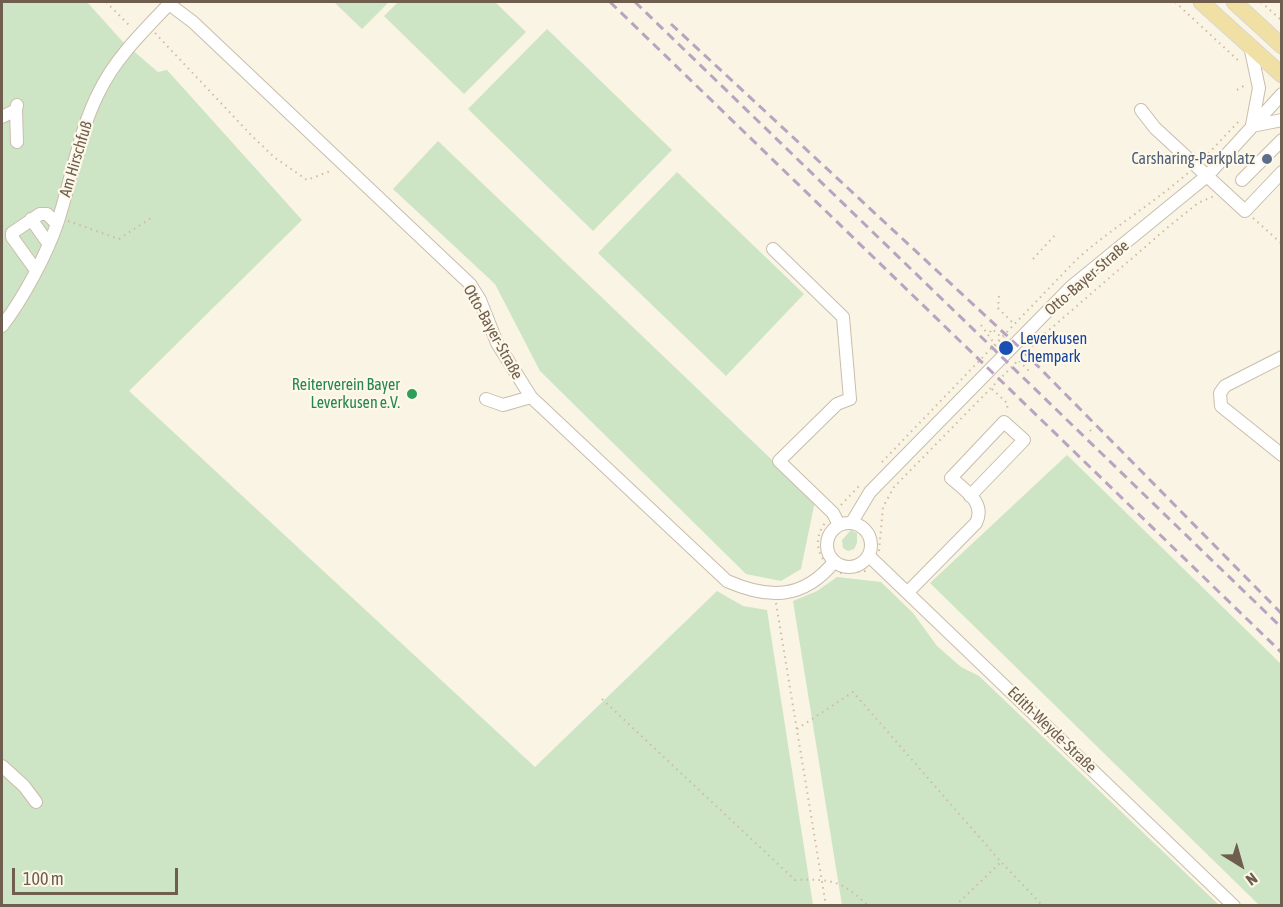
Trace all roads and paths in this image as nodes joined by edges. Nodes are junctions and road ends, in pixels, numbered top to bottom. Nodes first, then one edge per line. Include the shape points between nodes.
1 (106, 2) edge
2 (1175, 2) edge
3 (1201, 2) edge
4 (1234, 2) edge
5 (1261, 2) edge
6 (169, 3) edge
7 (1281, 21) edge
8 (144, 29) junction
9 (1250, 46) junction
10 (1281, 46) edge
11 (1246, 67) dead end
12 (1281, 75) edge
13 (1253, 80) dead end
14 (1237, 90) dead end
15 (1281, 94) edge
16 (1141, 110) dead end
17 (1245, 115) dead end
18 (2, 117) edge
19 (1281, 120) edge
20 (1252, 126) junction
21 (1281, 140) edge
22 (17, 142) dead end
23 (342, 162) junction
24 (1197, 165) junction
25 (1281, 172) edge
26 (1208, 175) junction
27 (1242, 180) dead end
28 (1221, 188) junction
29 (1245, 211) junction
30 (154, 216) dead end
31 (31, 219) junction
32 (58, 221) junction
33 (1057, 233) dead end
34 (1106, 234) junction
35 (1110, 237) dead end
36 (48, 243) junction
37 (1281, 244) edge
38 (773, 249) dead end
39 (1034, 259) dead end
40 (35, 269) junction
41 (1100, 281) dead end
42 (1103, 285) junction
43 (999, 296) dead end
44 (1013, 323) junction
45 (981, 325) dead end
46 (2, 326) edge
47 (989, 333) junction
48 (1002, 337) junction
49 (996, 343) junction
50 (1281, 357) edge
51 (1018, 361) junction
52 (975, 364) dead end
53 (1031, 373) dead end
54 (992, 388) junction
55 (531, 397) junction
56 (486, 399) dead end
57 (1005, 401) dead end
58 (1281, 455) edge
59 (970, 496) junction
60 (852, 522) junction
61 (839, 525) junction
62 (873, 559) junction
63 (835, 567) junction
64 (908, 592) junction
65 (776, 600) dead end
66 (602, 699) dead end
67 (797, 729) junction
68 (2, 766) edge
69 (36, 802) dead end
70 (1001, 862) junction
71 (821, 879) junction
72 (826, 906) edge
73 (868, 906) edge
74 (955, 906) edge
75 (1043, 906) edge
76 (1234, 906) edge

1 - 8 path via 126,24
2 - 11 path
3 - 9 main road
4 - 10 main road
5 - 7 path
6 - 8 street, Am Hirschfuß
6 - 23 street, Otto-Bayer-Straße
8 - 23 path via 274,158 295,173 307,180
8 - 32 street, Am Hirschfuß via 100,89
9 - 12 main road
9 - 20 street via 1259,88
13 - 14 path
15 - 20 street, Otto-Bayer-Straße
16 - 24 street via 1155,128
17 - 24 path
18 - 22 street via 17,107
19 - 20 street
20 - 26 street, Otto-Bayer-Straße
21 - 27 street
23 - 55 street, Otto-Bayer-Straße via 470,284 497,343
24 - 26 street
24 - 34 path via 1133,218
25 - 29 street
26 - 28 street
26 - 60 street, Otto-Bayer-Straße via 1071,287 870,492
28 - 29 street
28 - 42 path via 1213,198 1198,203 1136,253
29 - 37 path
30 - 32 path via 119,239
31 - 32 street via 47,214
31 - 36 street
31 - 40 street via 17,228 12,237
32 - 36 street, Am Hirschfuß
33 - 39 path
34 - 35 path
34 - 44 path
36 - 40 street, Am Hirschfuß
38 - 61 street via 843,317 850,399 837,404 778,461 833,513
40 - 46 street, Am Hirschfuß
41 - 42 path
42 - 51 path
43 - 44 path via 998,308
44 - 48 path
45 - 47 path
47 - 48 path via 993,329
47 - 49 path via 986,335
48 - 49 path
49 - 52 path
50 - 58 street via 1225,386 1220,393 1221,406
51 - 53 path
51 - 54 path
54 - 57 path
54 - 62 path via 894,487 883,507
55 - 56 street via 503,405
55 - 63 street, Otto-Bayer-Straße via 727,581 775,595 798,589
59 - 59 street via 951,478 1005,422 1024,440
59 - 64 street via 979,504 981,514 976,523
60 - 61 street
60 - 62 street via 866,531
61 - 63 street via 826,544
62 - 63 street via 855,566
62 - 63 path via 867,571
62 - 64 street, Edith-Weyde-Straße
64 - 76 street, Edith-Weyde-Straße
65 - 67 path
66 - 71 path via 795,880
67 - 70 path via 853,692
67 - 71 path
68 - 69 street
70 - 74 path
70 - 75 path
71 - 72 path
71 - 73 path via 850,887

